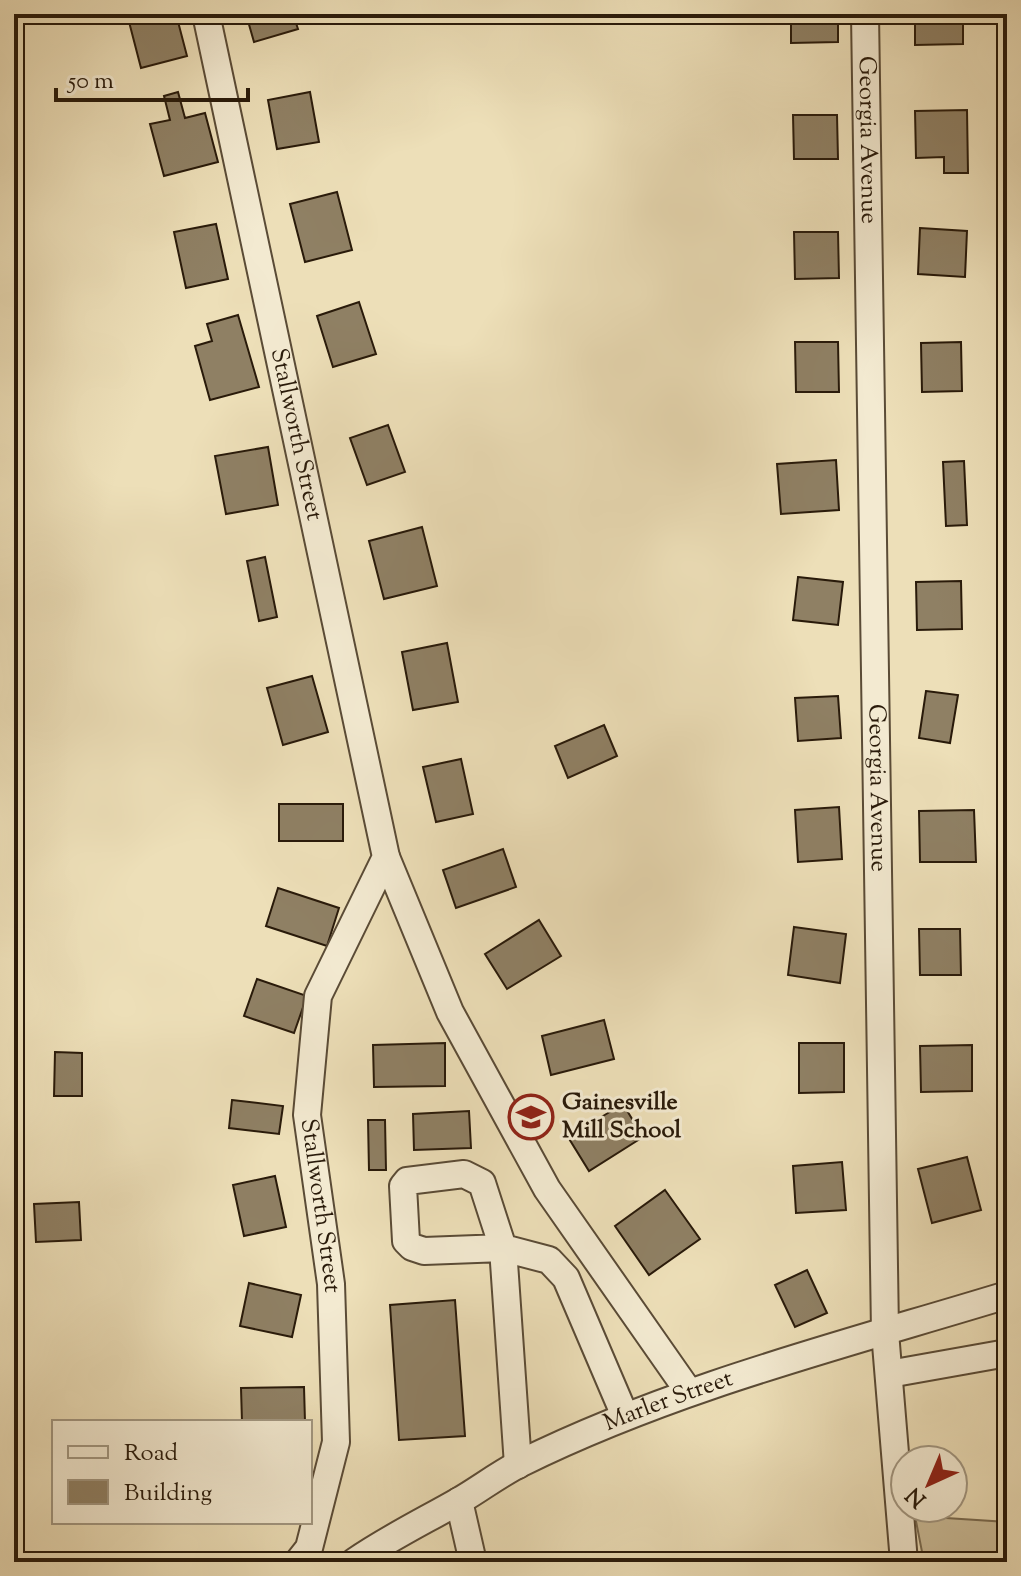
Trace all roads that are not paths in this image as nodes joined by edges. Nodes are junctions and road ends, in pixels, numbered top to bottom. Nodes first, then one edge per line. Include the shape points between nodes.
1 (206, 14) edge
2 (865, 14) edge
3 (386, 857) junction
4 (1007, 1295) edge
5 (885, 1332) junction
6 (1007, 1353) edge
7 (889, 1374) junction
8 (689, 1392) junction
9 (625, 1416) junction
10 (518, 1465) junction
11 (459, 1501) junction
12 (298, 1562) edge
13 (354, 1562) edge
14 (473, 1562) edge
15 (904, 1562) edge

1 - 3 street, Stallworth Street
2 - 5 street, Georgia Avenue
3 - 8 street, Stallworth Street via 450,1012 547,1189
3 - 12 street, Stallworth Street via 318,996 307,1115 331,1284 336,1442 309,1548
4 - 5 street, Marler Street
5 - 7 street, Georgia Avenue
5 - 8 street, Marler Street
6 - 7 street
7 - 15 street, Georgia Avenue
8 - 9 street, Marler Street
9 - 10 street, Marler Street
9 - 10 street via 566,1278 549,1260 503,1248
10 - 11 street, Marler Street
11 - 13 street, Marler Street
11 - 14 street

